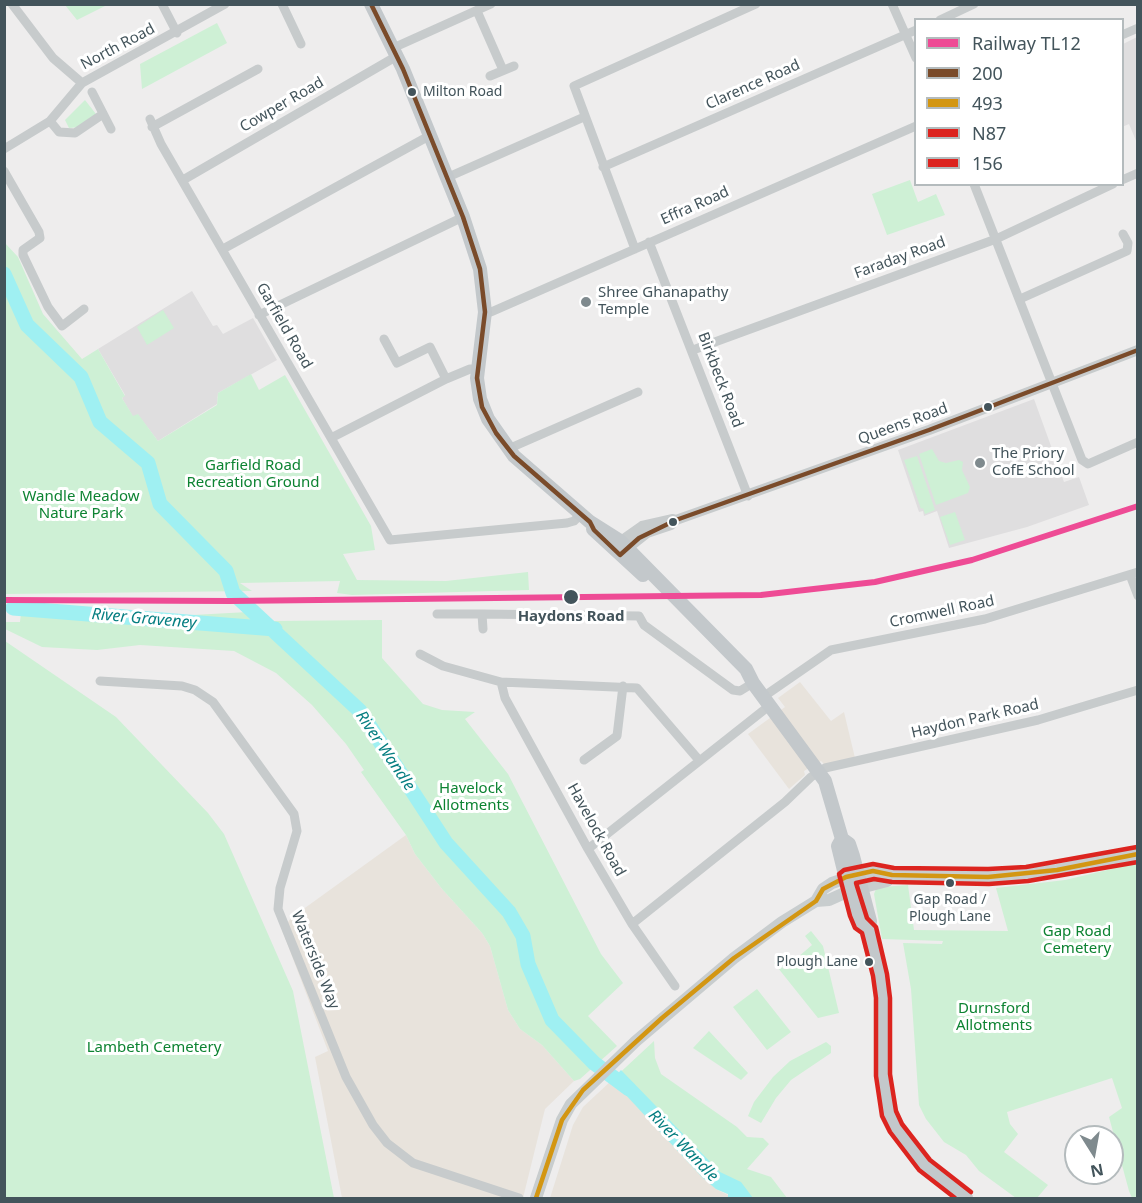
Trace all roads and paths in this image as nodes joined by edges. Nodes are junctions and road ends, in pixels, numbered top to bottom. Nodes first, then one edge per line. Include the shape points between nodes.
1 (12, 4) edge
2 (162, 4) edge
3 (225, 4) edge
4 (282, 4) edge
5 (371, 4) edge
6 (491, 4) edge
7 (756, 4) edge
8 (892, 4) edge
9 (974, 4) edge
10 (477, 11) junction
11 (944, 18) edge
12 (914, 30) edge
13 (177, 33) junction
14 (905, 34) junction
15 (302, 44) dead end
16 (395, 52) junction
17 (914, 56) edge
18 (514, 66) dead end
19 (258, 69) dead end
20 (503, 70) junction
21 (490, 76) dead end
22 (82, 83) junction
23 (92, 92) dead end
24 (103, 114) junction
25 (584, 117) junction
26 (50, 121) junction
27 (914, 126) edge
28 (111, 129) dead end
29 (429, 136) junction
30 (4, 149) edge
31 (603, 167) junction
32 (4, 171) edge
33 (446, 178) junction
34 (183, 180) junction
35 (975, 186) edge
36 (1109, 186) edge
37 (463, 217) junction
38 (1123, 234) dead end
39 (996, 239) junction
40 (649, 242) junction
41 (223, 249) junction
42 (635, 249) junction
43 (1020, 299) junction
44 (84, 309) dead end
45 (485, 312) junction
46 (259, 315) junction
47 (384, 339) dead end
48 (693, 350) junction
49 (1137, 350) edge
50 (477, 369) junction
51 (446, 380) junction
52 (1054, 384) junction
53 (638, 392) dead end
54 (331, 438) junction
55 (1137, 442) edge
56 (508, 448) junction
57 (748, 496) junction
58 (585, 518) junction
59 (620, 548) junction
60 (1134, 573) edge
61 (1137, 596) edge
62 (436, 614) dead end
63 (482, 614) junction
64 (662, 625) dead end
65 (483, 629) dead end
66 (659, 635) junction
67 (420, 654) dead end
68 (100, 681) dead end
69 (501, 682) junction
70 (753, 683) junction
71 (623, 686) junction
72 (1137, 690) edge
73 (766, 701) junction
74 (698, 759) junction
75 (584, 760) dead end
76 (818, 772) junction
77 (588, 849) junction
78 (1137, 854) edge
79 (854, 882) junction
80 (632, 924) junction
81 (675, 986) dead end
82 (519, 1198) edge
83 (536, 1198) edge
84 (966, 1198) edge

1 - 22 street via 53,58
2 - 13 street
3 - 13 street, North Road
4 - 15 street via 293,19
5 - 16 main road
6 - 10 street, Cowper Road
7 - 25 street via 576,83 573,88
8 - 14 street
9 - 11 street
10 - 16 street, Cowper Road
10 - 20 street
12 - 14 street, Clarence Road
13 - 22 street, North Road
14 - 17 street
14 - 31 street, Clarence Road
16 - 29 main road
16 - 34 street, Cowper Road
18 - 20 street
19 - 34 street, Garfield Road via 151,123
20 - 21 street
22 - 26 street, North Road
23 - 24 street
24 - 26 street via 75,133 59,132
24 - 28 street
25 - 31 street
25 - 33 street
26 - 30 street, North Road
27 - 40 street, Effra Road
29 - 33 main road
29 - 41 street
31 - 42 street
32 - 44 street via 39,232 40,238 23,250 23,255 48,307 65,330
33 - 37 main road
34 - 41 street, Garfield Road
35 - 39 street
36 - 39 street, Faraday Road
37 - 45 main road via 480,269
37 - 46 street
38 - 43 street via 1128,243 1126,251
39 - 43 street
39 - 48 street, Faraday Road
40 - 42 street, Effra Road
40 - 48 street, Birkbeck Road
41 - 46 street, Garfield Road
42 - 45 street, Effra Road
43 - 52 street
45 - 50 main road
46 - 54 street, Garfield Road
47 - 51 street via 397,363 430,347
48 - 57 street, Birkbeck Road
49 - 52 street, Queens Road
50 - 51 street
50 - 56 main road via 482,407
51 - 54 street
52 - 55 street via 1085,463
52 - 57 street, Queens Road
53 - 56 street
54 - 58 street, Garfield Road via 390,540
56 - 58 main road
57 - 59 street, Queens Road via 676,520
58 - 59 main road via 607,531
59 - 70 main road
60 - 61 street
60 - 73 street, Cromwell Road via 994,617 831,650
62 - 63 street
63 - 65 street
63 - 66 street via 632,615 639,616 644,625
64 - 66 street
66 - 70 street via 733,690 740,691
67 - 69 street via 443,666
68 - 82 street, Waterside Way via 182,686 213,702 294,814 297,831 280,888 278,909 346,1077 373,1125 387,1143 413,1163
69 - 71 street
69 - 77 street, Havelock Road via 505,698
70 - 73 main road
71 - 74 street via 642,690
71 - 75 street via 617,736
72 - 76 street, Haydon Park Road via 1038,720
73 - 74 street, Cromwell Road
73 - 76 main road
74 - 77 street, Cromwell Road
76 - 79 main road via 827,786 842,839 838,846
76 - 80 street
77 - 80 street, Havelock Road
78 - 79 main road via 1027,874 892,875 887,881
79 - 83 main road via 823,889 816,901 734,958 594,1080 562,1120
79 - 84 main road via 861,923 869,929 883,998 883,1075 889,1113 925,1165
80 - 81 street, Havelock Road

